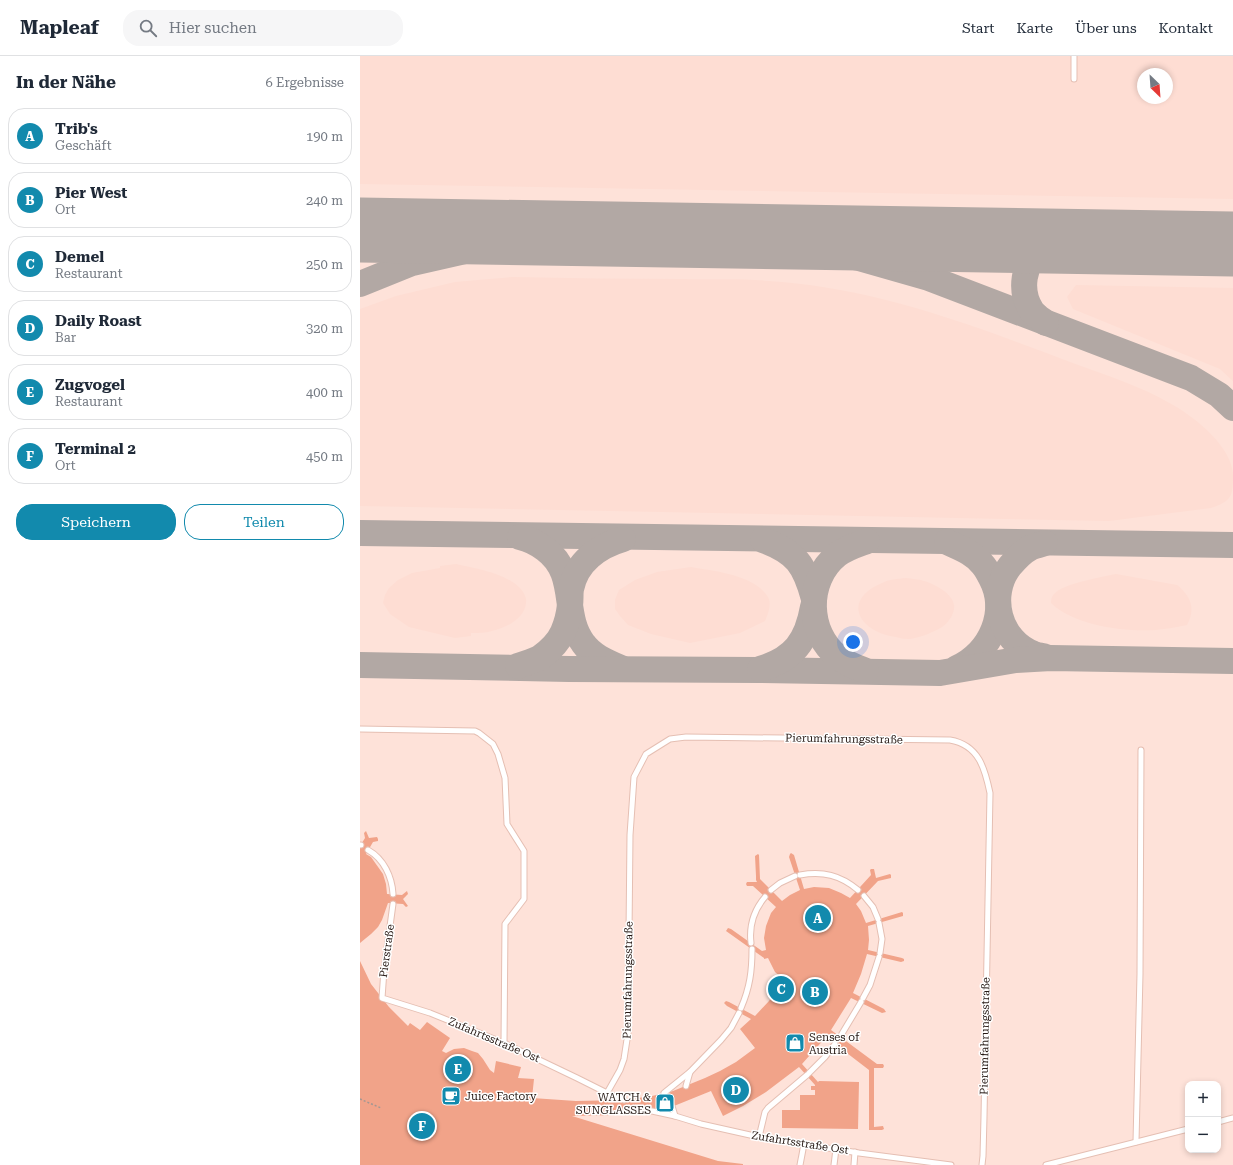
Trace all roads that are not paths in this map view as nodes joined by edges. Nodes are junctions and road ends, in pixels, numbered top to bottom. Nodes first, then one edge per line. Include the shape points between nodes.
1 (1074, 56) edge
2 (1074, 79) dead end
3 (360, 729) edge
4 (1141, 750) dead end
5 (368, 850) dead end
6 (772, 890) dead end
7 (858, 890) dead end
8 (393, 894) dead end
9 (864, 896) dead end
10 (765, 897) dead end
11 (393, 904) dead end
12 (382, 998) joint
13 (840, 1037) dead end
14 (504, 1043) junction
15 (835, 1044) dead end
16 (690, 1072) junction
17 (686, 1086) dead end
18 (607, 1093) junction
19 (664, 1093) dead end
20 (624, 1100) dead end
21 (672, 1106) dead end
22 (652, 1111) dead end
23 (675, 1116) junction
24 (1233, 1118) edge
25 (1221, 1121) edge
26 (1185, 1130) edge
27 (759, 1137) junction
28 (1136, 1142) junction
29 (804, 1144) junction
30 (836, 1149) junction
31 (855, 1152) junction
32 (800, 1165) edge
33 (834, 1165) edge
34 (854, 1165) edge
35 (950, 1165) edge
36 (982, 1165) edge
37 (1046, 1165) edge

1 - 2 lane
3 - 14 lane via 475,731 493,744 498,754 505,778 506,824 524,851 524,899 505,924
4 - 28 lane
5 - 8 lane via 378,857 388,872
6 - 7 lane via 780,883 813,873 839,878
9 - 13 lane via 873,907 878,921 882,938 880,955 870,985
10 - 16 lane via 757,908 751,928 752,969 740,1010 731,1028
11 - 12 lane, Pierstraße
12 - 14 lane, Zufahrtsstraße Ost via 430,1013
14 - 18 lane, Zufahrtsstraße Ost
15 - 27 lane via 808,1074 768,1108
16 - 17 lane
16 - 19 lane
18 - 20 lane, Zufahrtsstraße Ost
18 - 36 lane, Pierumfahrungsstraße via 624,1059 628,1033 630,835 634,777 646,754 670,739 686,737 956,741 969,748 982,764 990,793
21 - 23 lane
22 - 23 lane, Zufahrtsstraße Ost
23 - 27 lane, Zufahrtsstraße Ost
24 - 25 lane
26 - 28 lane
27 - 29 lane, Zufahrtsstraße Ost
28 - 37 lane
29 - 30 lane, Zufahrtsstraße Ost
29 - 32 lane
30 - 31 lane, Zufahrtsstraße Ost
30 - 33 lane
31 - 34 lane
31 - 35 lane, Zufahrtsstraße Ost

